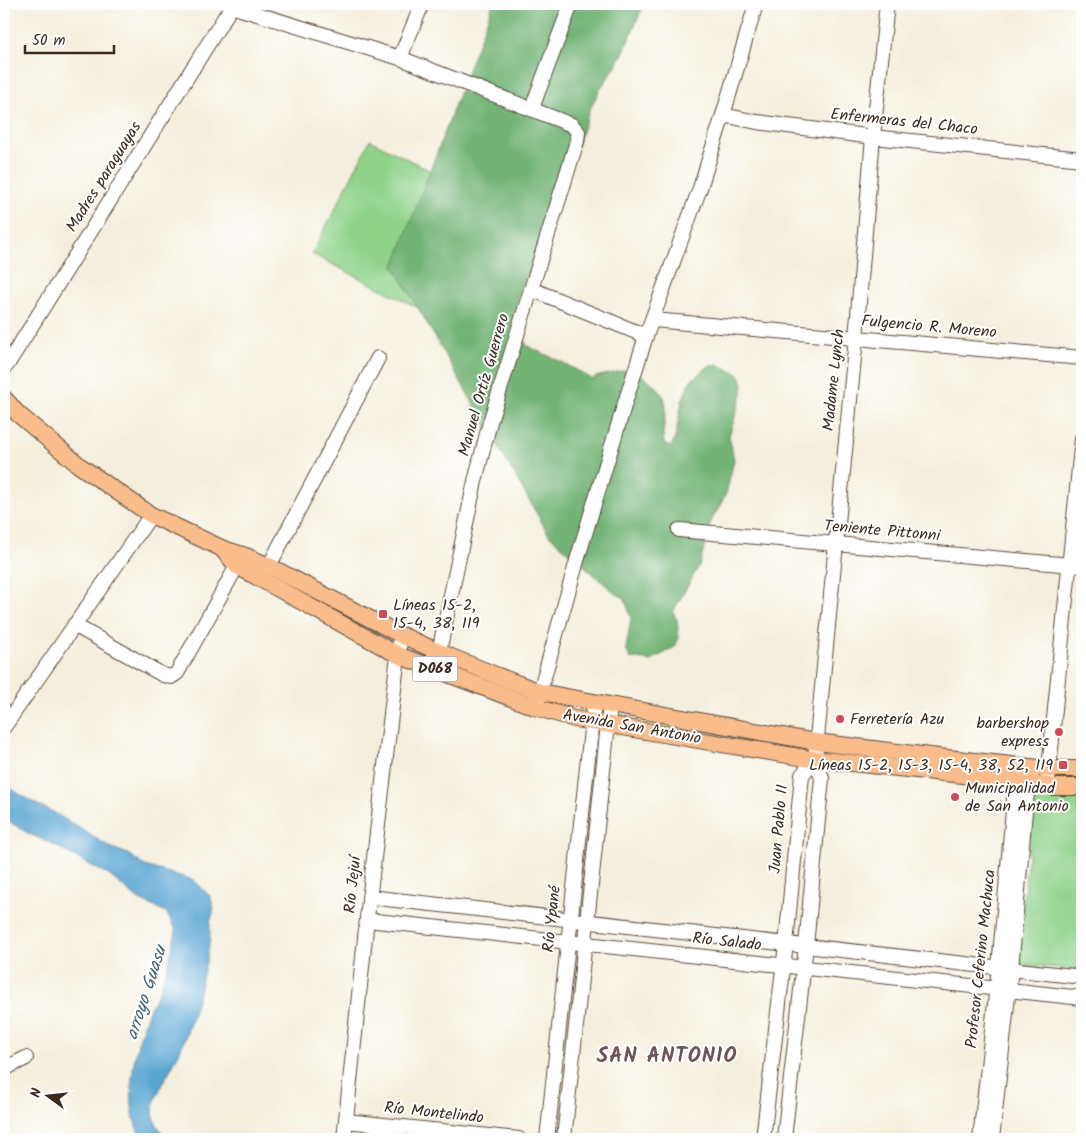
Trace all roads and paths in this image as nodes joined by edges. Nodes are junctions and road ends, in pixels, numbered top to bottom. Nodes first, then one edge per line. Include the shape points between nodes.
1 (422, 4) edge
2 (571, 4) edge
3 (756, 4) edge
4 (887, 4) edge
5 (232, 5) edge
6 (400, 58) junction
7 (532, 108) junction
8 (723, 114) junction
9 (873, 137) junction
10 (1082, 159) edge
11 (531, 289) junction
12 (653, 320) junction
13 (646, 336) junction
14 (856, 338) junction
15 (378, 358) dead end
16 (1082, 358) edge
17 (4, 368) edge
18 (4, 398) edge
19 (1082, 438) edge
20 (151, 514) junction
21 (679, 530) dead end
22 (836, 544) junction
23 (221, 548) junction
24 (237, 566) junction
25 (269, 566) junction
26 (1076, 566) edge
27 (74, 625) junction
28 (401, 635) junction
29 (438, 652) junction
30 (398, 654) junction
31 (537, 699) junction
32 (594, 702) junction
33 (610, 705) junction
34 (591, 721) junction
35 (608, 723) junction
36 (4, 727) edge
37 (816, 742) junction
38 (814, 759) junction
39 (936, 765) junction
40 (1049, 769) junction
41 (1082, 769) edge
42 (1024, 774) junction
43 (1048, 786) junction
44 (1082, 787) edge
45 (370, 897) junction
46 (367, 920) junction
47 (570, 920) junction
48 (588, 922) junction
49 (568, 942) junction
50 (585, 944) junction
51 (786, 944) junction
52 (806, 946) junction
53 (784, 965) junction
54 (804, 968) junction
55 (1005, 968) junction
56 (1082, 977) edge
57 (1002, 989) junction
58 (1082, 998) edge
59 (26, 1058) dead end
60 (4, 1068) edge
61 (346, 1121) junction
62 (344, 1139) edge
63 (519, 1139) edge
64 (547, 1139) edge
65 (564, 1139) edge
66 (763, 1139) edge
67 (784, 1139) edge
68 (980, 1139) edge
69 (992, 1139) edge

1 - 6 street
2 - 7 street
3 - 8 street
4 - 9 street, Madame Lynch
5 - 6 street
5 - 17 street, Madres paraguayas
6 - 7 street
7 - 11 street, Manuel Ortíz Guerrero via 572,125 578,132
8 - 9 street, Enfermeras del Chaco via 758,122
8 - 12 street
9 - 10 street, Enfermeras del Chaco
9 - 14 street, Madame Lynch
11 - 13 street
11 - 29 street, Manuel Ortíz Guerrero via 490,422
12 - 13 street
12 - 14 street, Fulgencio R. Moreno
13 - 31 street
14 - 16 street, Fulgencio R. Moreno
14 - 22 street, Madame Lynch
15 - 25 street
18 - 20 main road, Avenida San Antonio / D068 via 18,414 80,466
19 - 26 street
20 - 23 main road, Avenida San Antonio / D068
20 - 27 street
21 - 22 street, Teniente Pittonni
22 - 26 street, Teniente Pittonni
22 - 37 street, Madame Lynch
23 - 24 main road, Avenida San Antonio / D068
23 - 25 main road, Avenida San Antonio / D068
24 - 27 street via 177,673 171,677
24 - 30 main road, Avenida San Antonio / D068
25 - 28 main road, Avenida San Antonio / D068
26 - 40 street
27 - 36 street
28 - 29 main road, Avenida San Antonio / D068
28 - 30 street, Río Jejuí
29 - 31 main road, Avenida San Antonio / D068 via 498,676
30 - 31 main road, Avenida San Antonio / D068
30 - 45 street, Río Jejuí
31 - 32 main road, Avenida San Antonio / D068
31 - 34 main road, Avenida San Antonio / D068 via 575,719
32 - 33 main road, Avenida San Antonio / D068
32 - 34 street, Río Ypané
33 - 35 street
33 - 37 main road, Avenida San Antonio / D068
34 - 35 main road, Avenida San Antonio / D068
34 - 47 street, Río Ypané
35 - 38 main road, Avenida San Antonio / D068
35 - 48 street
37 - 38 street, Madame Lynch
37 - 39 main road, Avenida San Antonio / D068
38 - 39 main road, Avenida San Antonio / D068
38 - 51 street, Juan Pablo II via 802,775
38 - 52 street via 822,778
39 - 42 main road, Avenida San Antonio / D068
40 - 41 main road, Avenida San Antonio / D068
40 - 42 main road, Avenida San Antonio / D068
40 - 43 street
42 - 43 main road, Avenida San Antonio / D068
42 - 55 street, Profesor Ceferino Machuca
43 - 44 main road, Avenida San Antonio / D068
45 - 46 street, Río Jejuí
45 - 47 street, Río Salado
46 - 49 street, Río Salado
46 - 61 street, Río Jejuí
47 - 48 street, Río Salado
47 - 49 street, Río Ypané
48 - 50 street
48 - 51 street, Río Salado
49 - 50 street, Río Salado
49 - 64 street, Río Ypané
50 - 53 street, Río Salado
50 - 65 street
51 - 52 street, Río Salado
51 - 53 street, Juan Pablo II
52 - 54 street
52 - 55 street, Río Salado
53 - 54 street, Río Salado
53 - 66 street, Juan Pablo II
54 - 57 street, Río Salado
54 - 67 street
55 - 56 street, Río Salado
55 - 57 street, Profesor Ceferino Machuca
57 - 58 street, Río Salado
57 - 68 street, Profesor Ceferino Machuca
57 - 69 street, Profesor Ceferino Machuca
59 - 60 street
61 - 62 street, Río Jejuí
61 - 63 street, Río Montelindo

